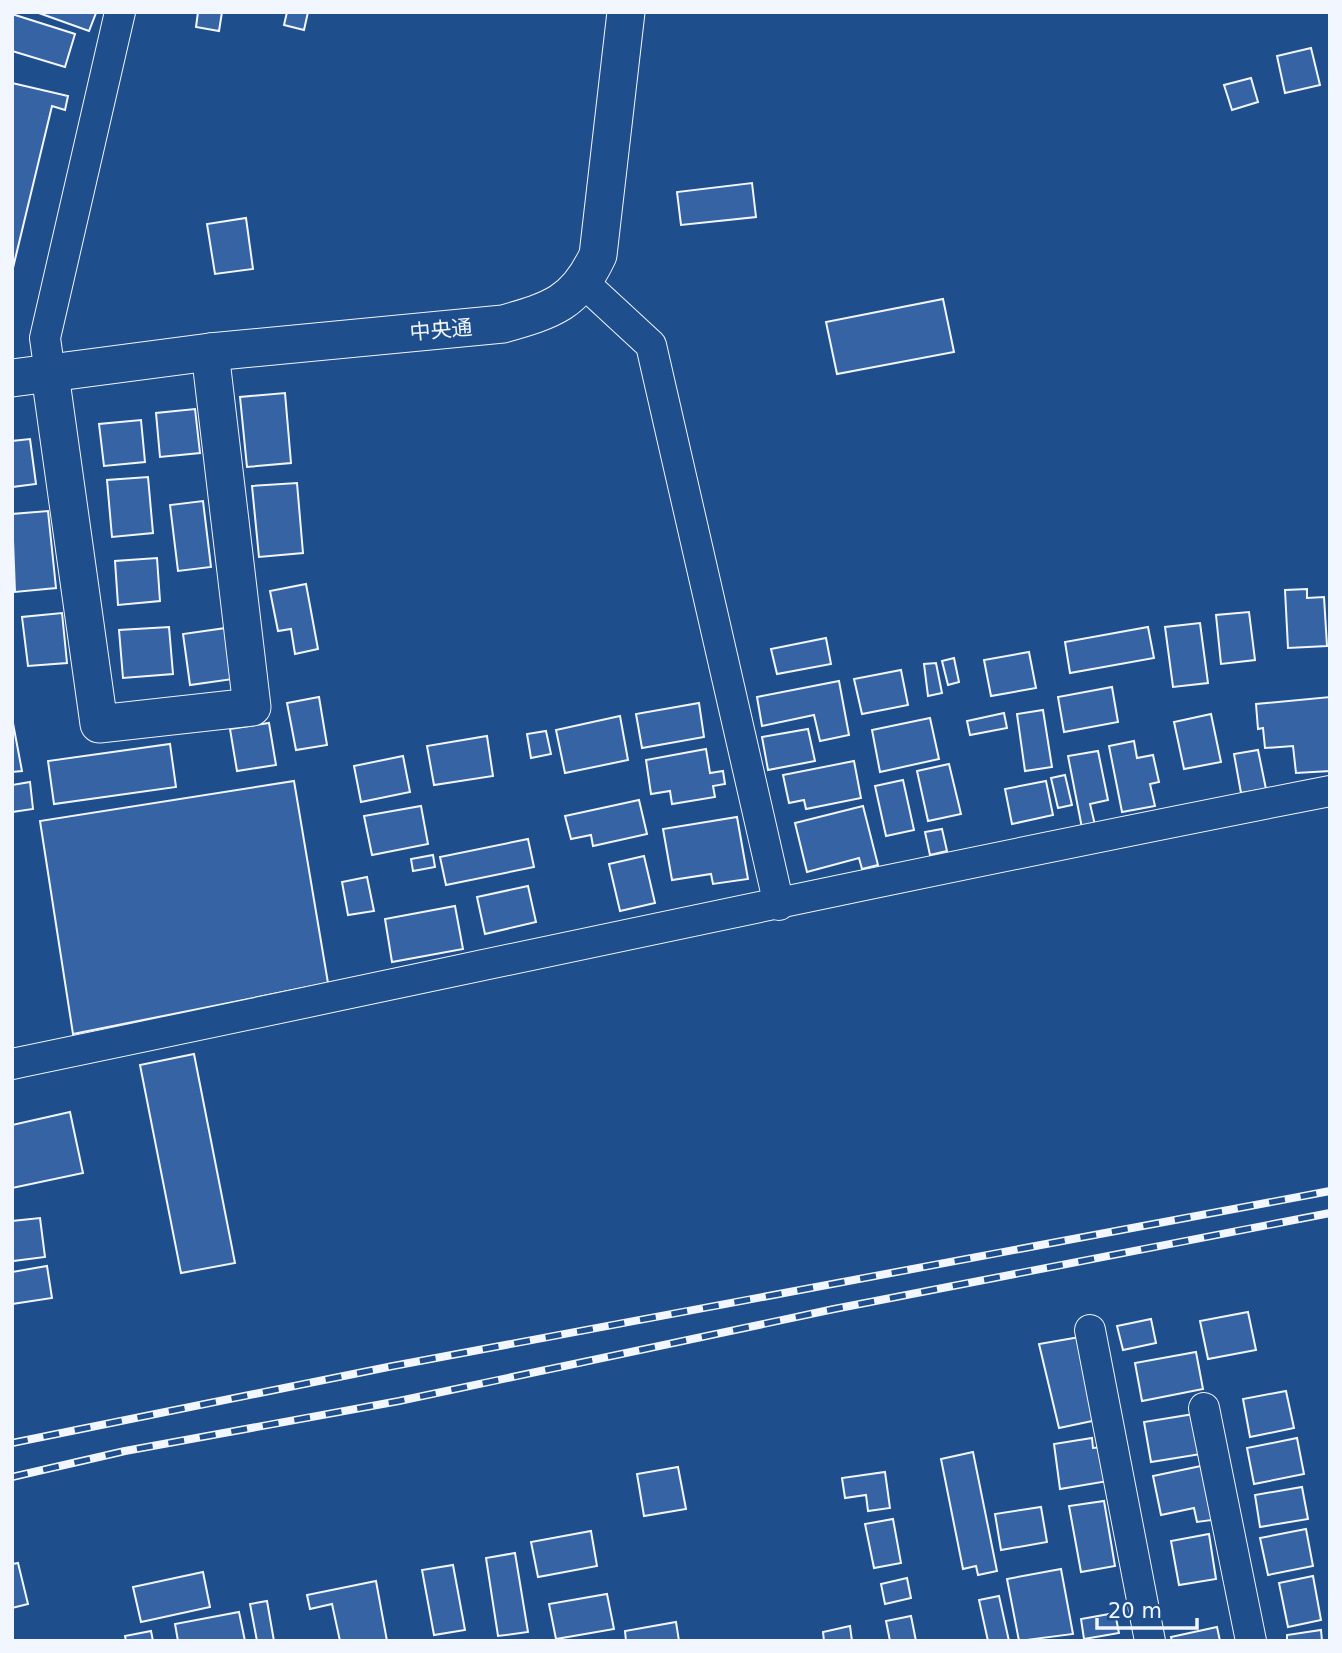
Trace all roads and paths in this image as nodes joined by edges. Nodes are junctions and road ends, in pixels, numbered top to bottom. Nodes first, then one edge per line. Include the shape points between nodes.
1 (120, 12) edge
2 (626, 12) edge
3 (584, 283) junction
4 (210, 352) junction
5 (50, 374) junction
6 (12, 378) edge
7 (1330, 791) edge
8 (779, 905) junction
9 (12, 1064) edge
10 (1090, 1330) dead end
11 (1204, 1409) dead end
12 (1150, 1641) edge
13 (1251, 1641) edge

1 - 5 street via 45,338
2 - 3 street, 中央通 via 598,255
3 - 4 street, 中央通 via 548,311 503,324
3 - 8 street via 651,345
4 - 5 street, 中央通
4 - 5 street via 252,707 99,724
5 - 6 street, 中央通
7 - 8 street via 986,858
8 - 9 street
10 - 12 street
11 - 13 street

